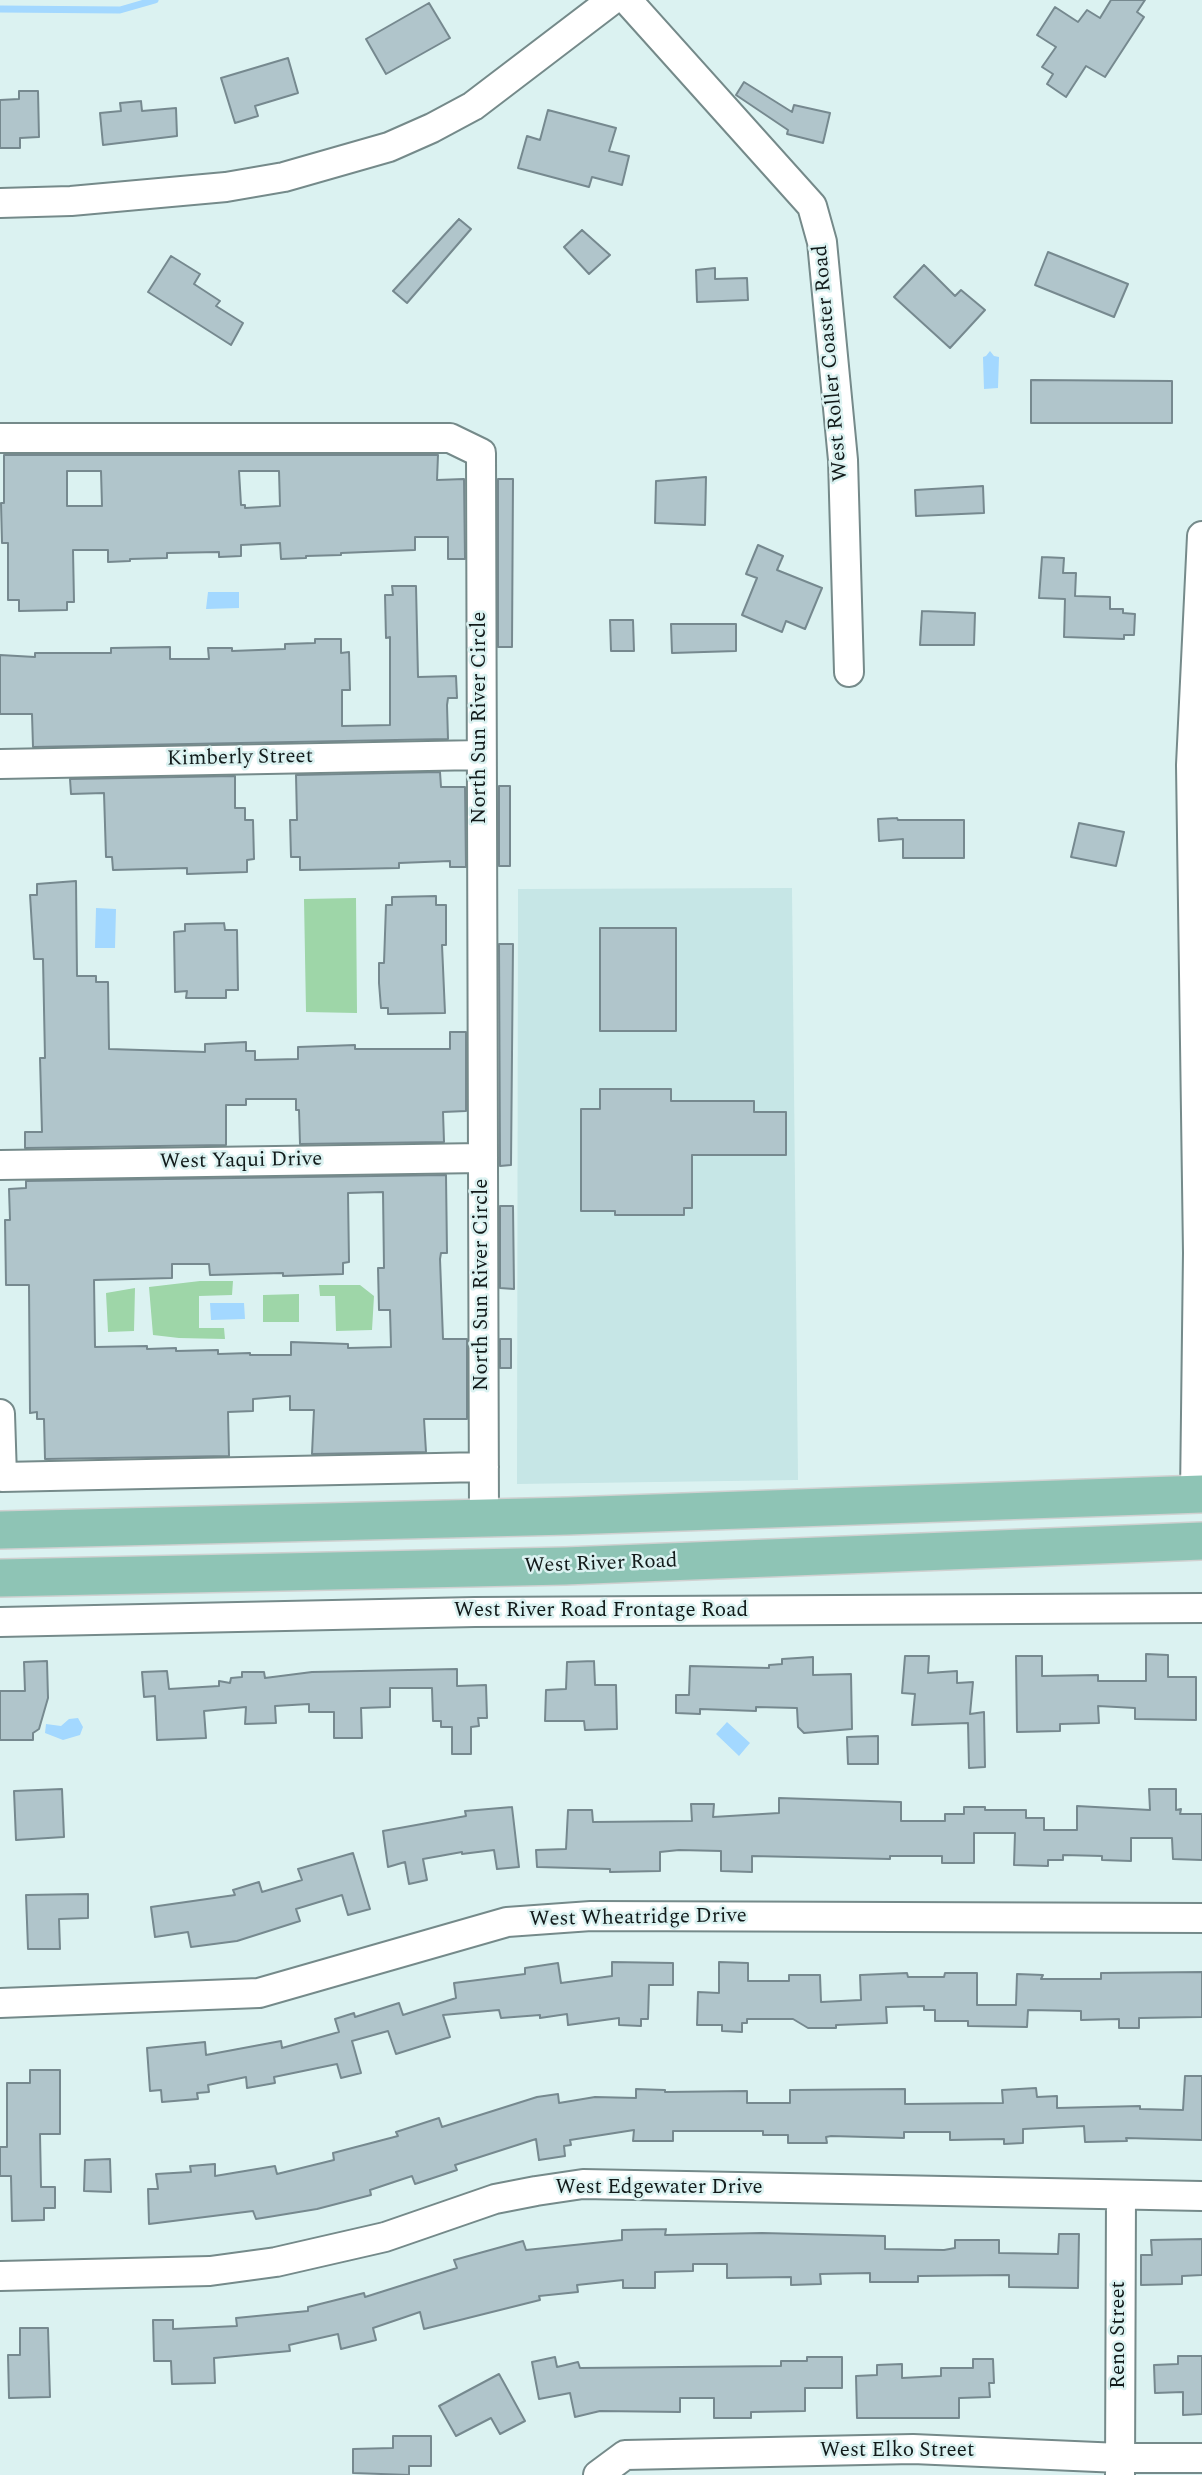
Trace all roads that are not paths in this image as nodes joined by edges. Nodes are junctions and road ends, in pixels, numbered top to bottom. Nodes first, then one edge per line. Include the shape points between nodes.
1 (612, 0) edge
2 (627, 0) edge
3 (0, 203) edge
4 (0, 438) edge
5 (1202, 536) edge
6 (849, 672) dead end
7 (481, 755) junction
8 (0, 764) edge
9 (482, 1158) junction
10 (0, 1165) edge
11 (0, 1414) edge
12 (484, 1467) junction
13 (1199, 1494) edge
14 (484, 1518) junction
15 (0, 1530) edge
16 (1202, 1541) edge
17 (0, 1578) edge
18 (1202, 1608) edge
19 (0, 1622) edge
20 (1202, 1918) edge
21 (0, 2003) edge
22 (1121, 2195) junction
23 (1202, 2196) edge
24 (0, 2276) edge
25 (1202, 2458) edge
26 (1120, 2466) edge
27 (598, 2475) edge

1 - 3 street via 473,106 389,147 284,177 226,187
2 - 6 street, West Roller Coaster Road via 812,206 822,242 842,442
4 - 7 street, North Sun River Circle via 450,438 481,453
5 - 13 street via 1191,765
7 - 8 street, Kimberly Street
7 - 9 street, North Sun River Circle
9 - 10 street, West Yaqui Drive
9 - 12 street, North Sun River Circle
11 - 12 street via 2,1477
12 - 14 street, North Sun River Circle
13 - 14 main road
14 - 15 main road
16 - 17 main road, West River Road via 565,1566
18 - 19 street, West River Road Frontage Road via 475,1612
20 - 21 street, West Wheatridge Drive via 591,1916 507,1922 259,1993
22 - 23 street, West Edgewater Drive
22 - 24 street, West Edgewater Drive via 566,2186 495,2199 385,2237 276,2262 210,2271
22 - 26 street, Reno Street
25 - 26 street, West Elko Street
26 - 27 street, West Elko Street via 913,2449 625,2455

